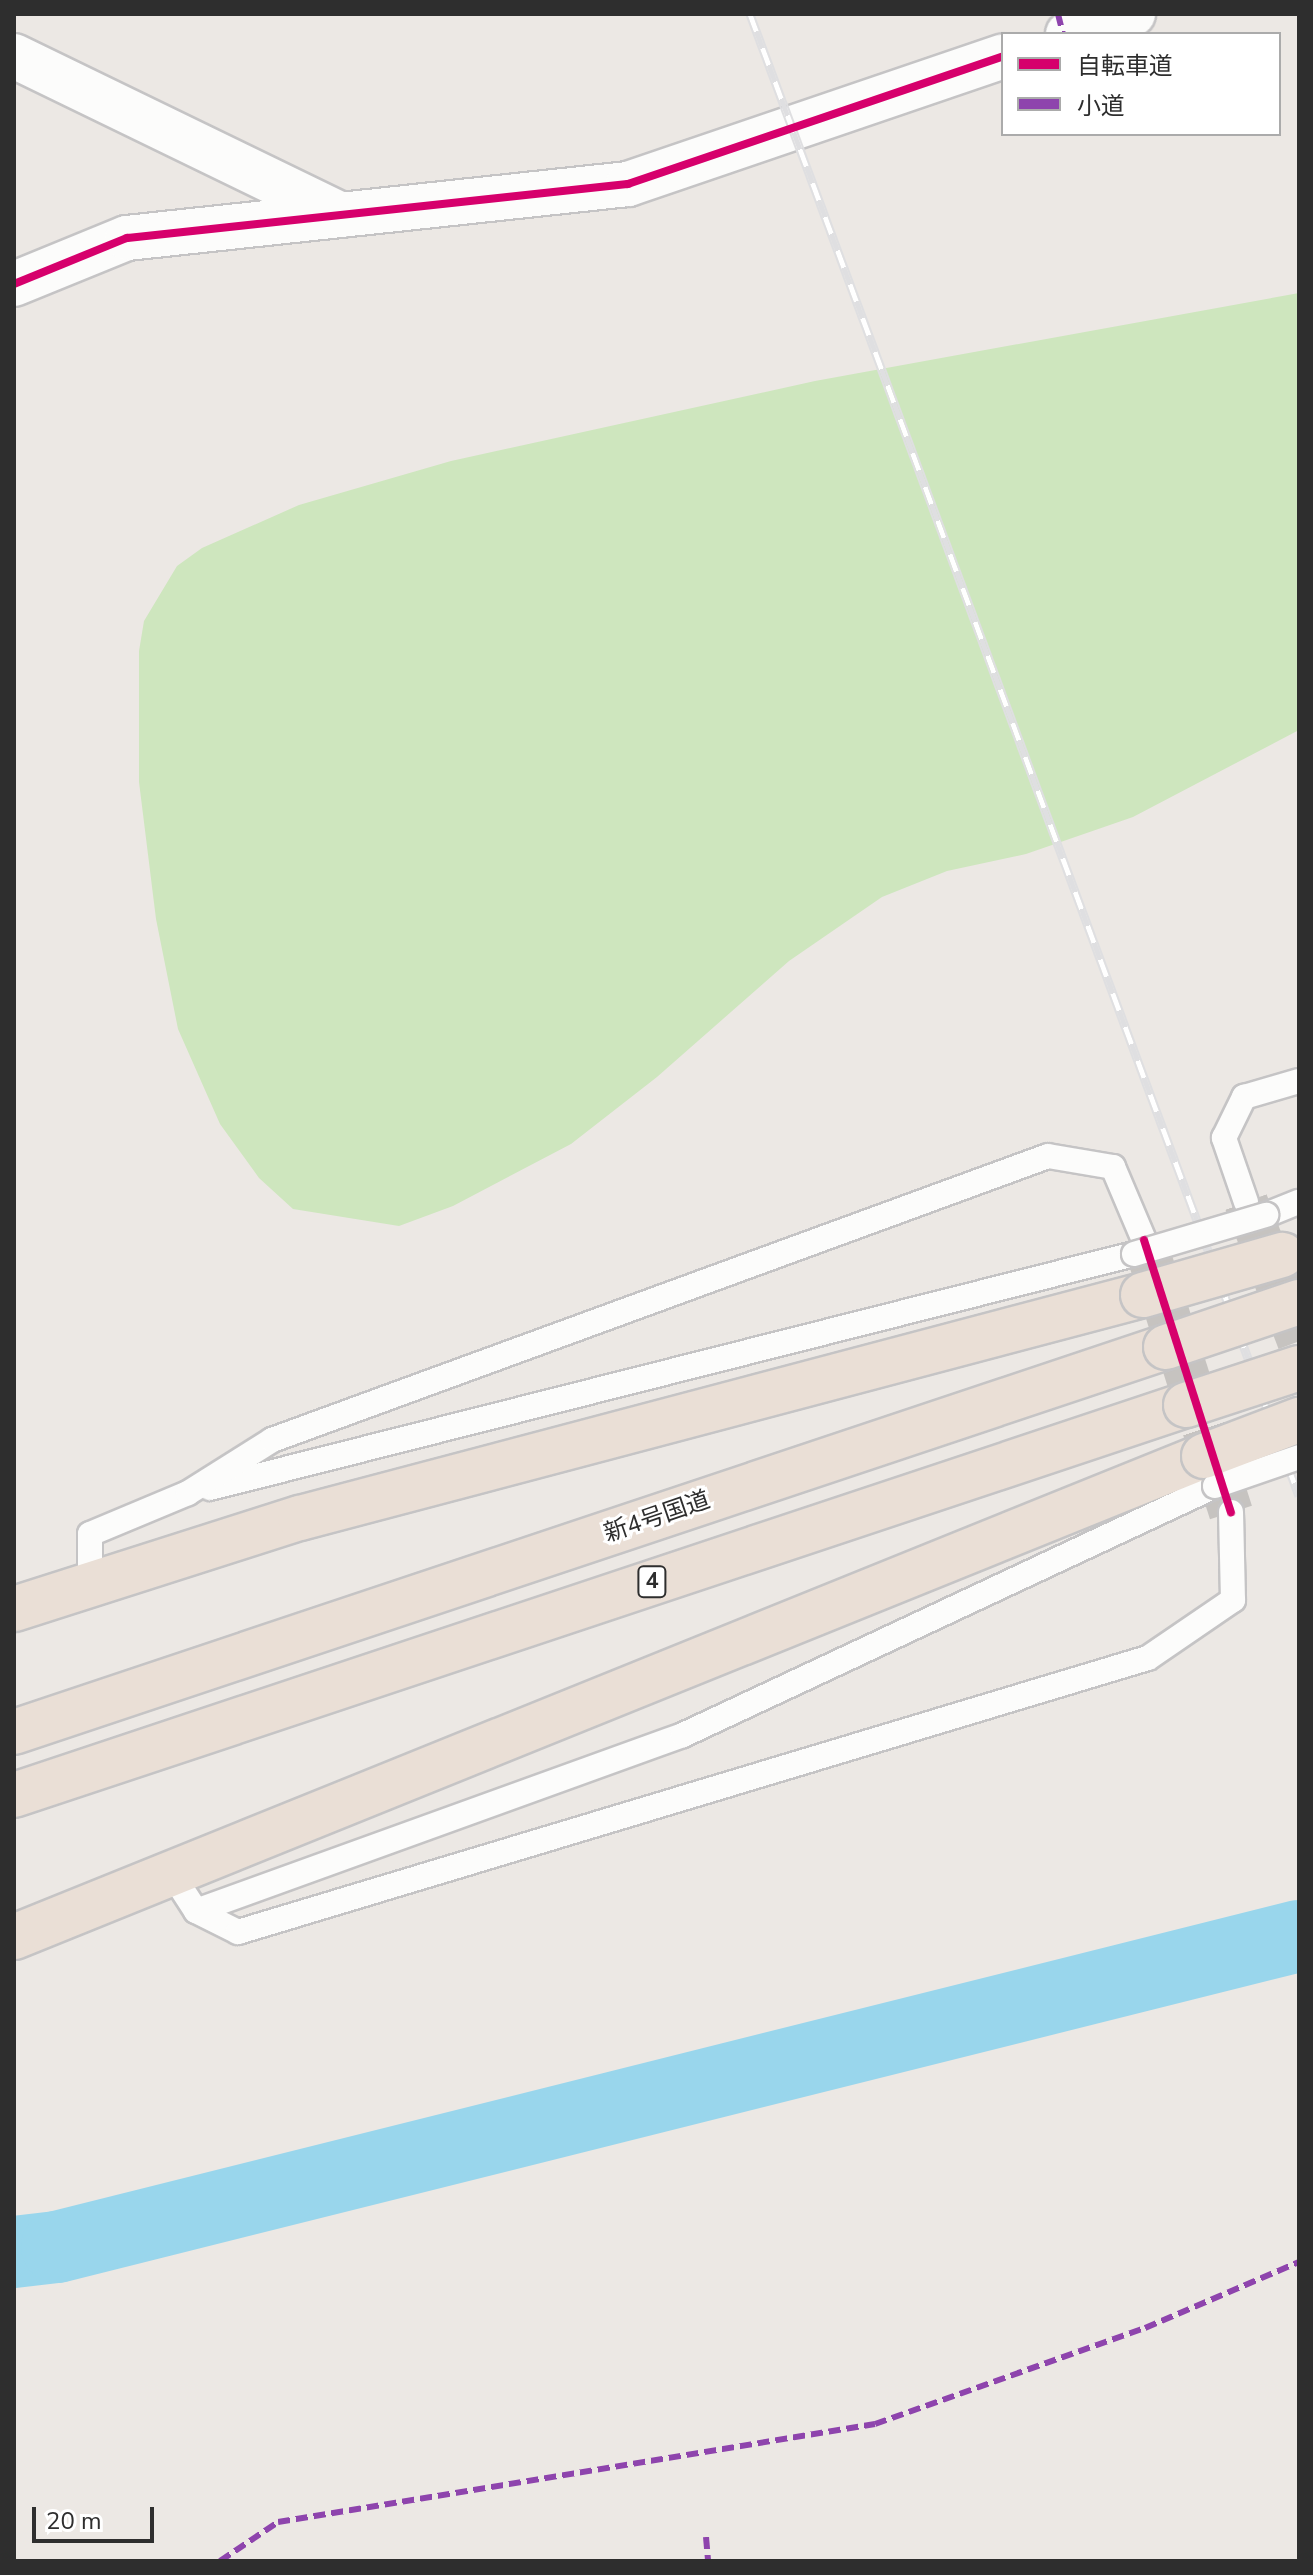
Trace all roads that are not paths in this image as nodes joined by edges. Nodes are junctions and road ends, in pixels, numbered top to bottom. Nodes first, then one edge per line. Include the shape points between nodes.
1 (1133, 14) edge
2 (1074, 32) edge
3 (14, 56) edge
4 (1001, 57) edge
5 (341, 215) junction
6 (14, 284) edge
7 (1299, 1081) edge
8 (1299, 1202) edge
9 (1256, 1209) junction
10 (1290, 1252) edge
11 (1140, 1263) junction
12 (1299, 1302) edge
13 (1299, 1368) edge
14 (1299, 1420) edge
15 (1299, 1457) edge
16 (1209, 1471) junction
17 (188, 1493) junction
18 (1231, 1512) tunnel mouth
19 (90, 1585) junction
20 (14, 1609) edge
21 (14, 1732) edge
22 (14, 1795) edge
23 (172, 1874) junction
24 (196, 1911) junction
25 (14, 1937) edge

1 - 2 street
3 - 5 street
4 - 5 street via 628,184
5 - 6 street via 127,238
7 - 9 lane via 1244,1097 1224,1138
8 - 9 lane
9 - 11 lane, bridge
10 - 11 highway, bridge
11 - 17 lane
11 - 17 lane via 1113,1167 1048,1156 272,1440
11 - 19 highway
12 - 21 highway, 新4号国道, bridge
13 - 22 highway, 4, bridge
14 - 16 highway, bridge
15 - 16 lane, bridge
16 - 23 highway
16 - 24 lane via 683,1735
17 - 19 lane via 90,1534
18 - 24 lane via 1233,1600 1148,1658 238,1932
19 - 20 highway
23 - 24 lane
23 - 25 highway

